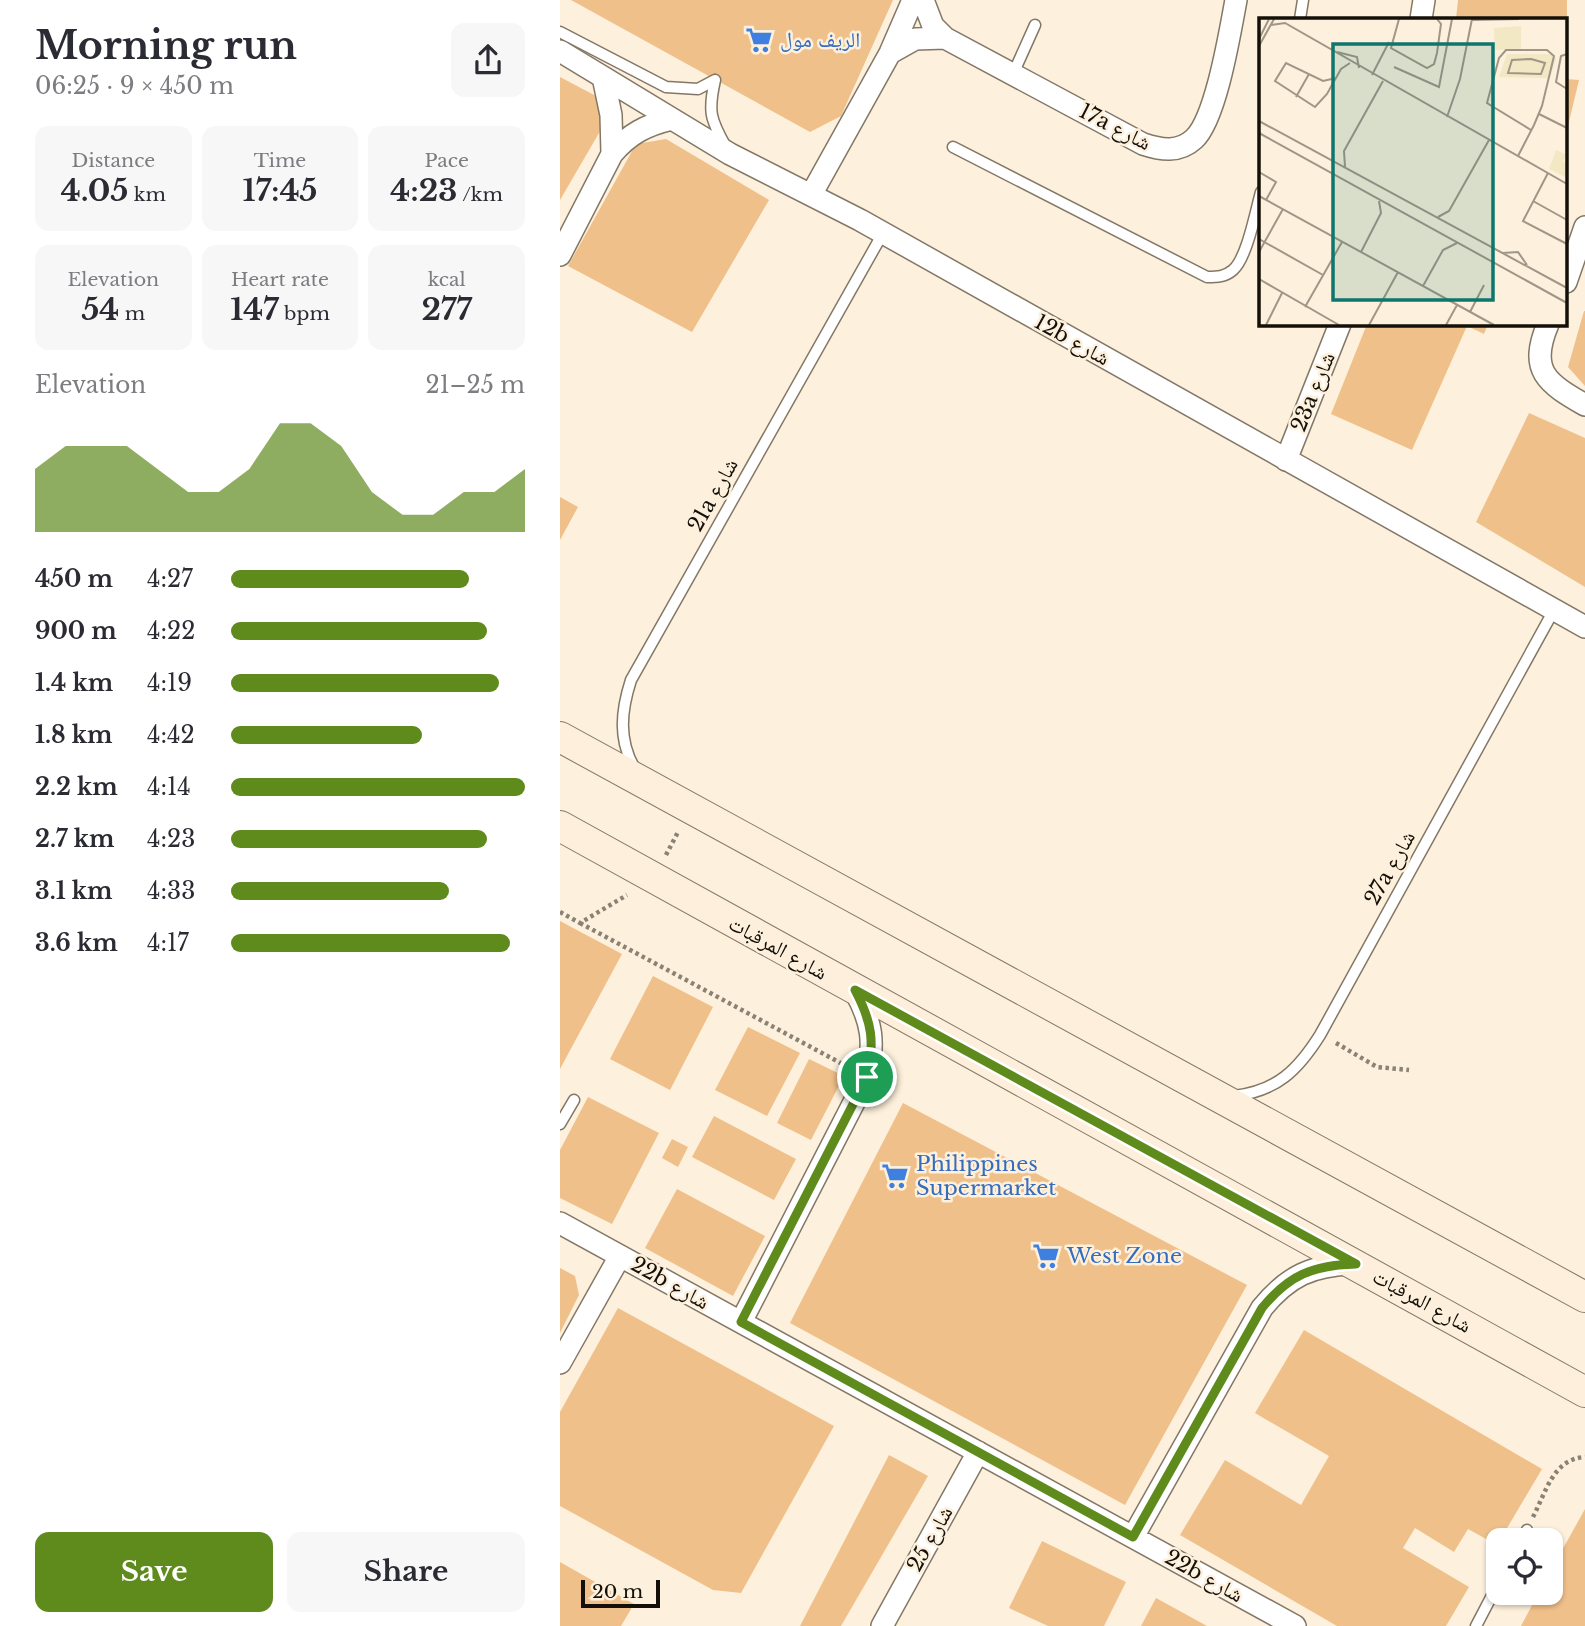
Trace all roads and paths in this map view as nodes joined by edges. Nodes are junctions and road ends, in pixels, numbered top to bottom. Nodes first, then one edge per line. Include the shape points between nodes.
1 (913, 0) edge
2 (923, 0) edge
3 (1236, 0) edge
4 (1303, 0) edge
5 (1424, 0) edge
6 (1300, 18) edge
7 (1421, 18) edge
8 (1035, 25) dead end
9 (560, 32) edge
10 (945, 38) junction
11 (560, 51) edge
12 (890, 53) junction
13 (1013, 74) junction
14 (603, 77) junction
15 (671, 119) junction
16 (953, 147) dead end
17 (612, 154) junction
18 (730, 155) junction
19 (811, 195) junction
20 (1259, 198) edge
21 (582, 215) junction
22 (1585, 227) edge
23 (560, 231) edge
24 (883, 233) junction
25 (560, 255) edge
26 (1567, 279) edge
27 (1339, 326) edge
28 (1547, 326) edge
29 (1585, 405) edge
30 (1286, 460) junction
31 (1554, 610) junction
32 (1585, 627) edge
33 (560, 737) edge
34 (644, 784) junction
35 (560, 826) edge
36 (580, 923) dead end
37 (855, 990) junction
38 (1320, 1035) junction
39 (1409, 1070) dead end
40 (867, 1077) junction
41 (1221, 1098) junction
42 (573, 1100) dead end
43 (560, 1124) edge
44 (560, 1223) edge
45 (620, 1256) junction
46 (1356, 1264) junction
47 (1585, 1297) edge
48 (741, 1322) junction
49 (560, 1363) edge
50 (1585, 1392) edge
51 (978, 1452) junction
52 (1585, 1457) edge
53 (1528, 1528) edge
54 (1133, 1537) junction
55 (1487, 1605) edge
56 (882, 1626) edge
57 (1295, 1626) edge
58 (1476, 1626) edge

1 - 12 street
2 - 10 street, 17a شارع via 933,26
3 - 13 street, 17a شارع via 1204,128 1193,141 1177,148 1160,150 1143,144
4 - 6 lane
5 - 7 street
8 - 13 lane
9 - 18 lane via 666,87 698,89 715,80 710,104 713,122
10 - 12 street via 915,39
10 - 13 street, 17a شارع
11 - 14 street, 12b شارع
12 - 19 street
14 - 15 street, 12b شارع
14 - 17 street via 611,115
15 - 17 street via 638,130
15 - 18 street, 12b شارع
16 - 20 lane via 1207,277 1222,277 1235,269
17 - 21 street
18 - 19 street, 12b شارع
19 - 24 street, 12b شارع
21 - 23 street
21 - 25 street
22 - 26 street
24 - 30 street, 12b شارع
24 - 34 lane, 21a شارع via 631,680 623,706 622,734
27 - 30 street, 23a شارع
28 - 29 street via 1540,345 1543,371 1550,382
30 - 31 street, 12b شارع
31 - 32 street, 12b شارع
31 - 38 lane, 27a شارع
33 - 34 street
34 - 41 street
35 - 37 street, شارع المرقبات
36 - 40 path
37 - 40 street via 871,1032
37 - 46 street, شارع المرقبات
38 - 39 path via 1377,1067
38 - 41 lane, 27a شارع via 1304,1061 1280,1081 1252,1094
40 - 48 street
41 - 47 street
42 - 43 lane
44 - 45 street, 22b شارع
45 - 48 street, 22b شارع
45 - 49 street
46 - 50 street, شارع المرقبات
46 - 54 street via 1313,1269 1293,1278 1269,1300
48 - 51 street, 22b شارع
51 - 54 street, 22b شارع
51 - 56 street, شارع 25
52 - 53 path via 1568,1460 1559,1468
54 - 57 street, 22b شارع
55 - 58 lane

